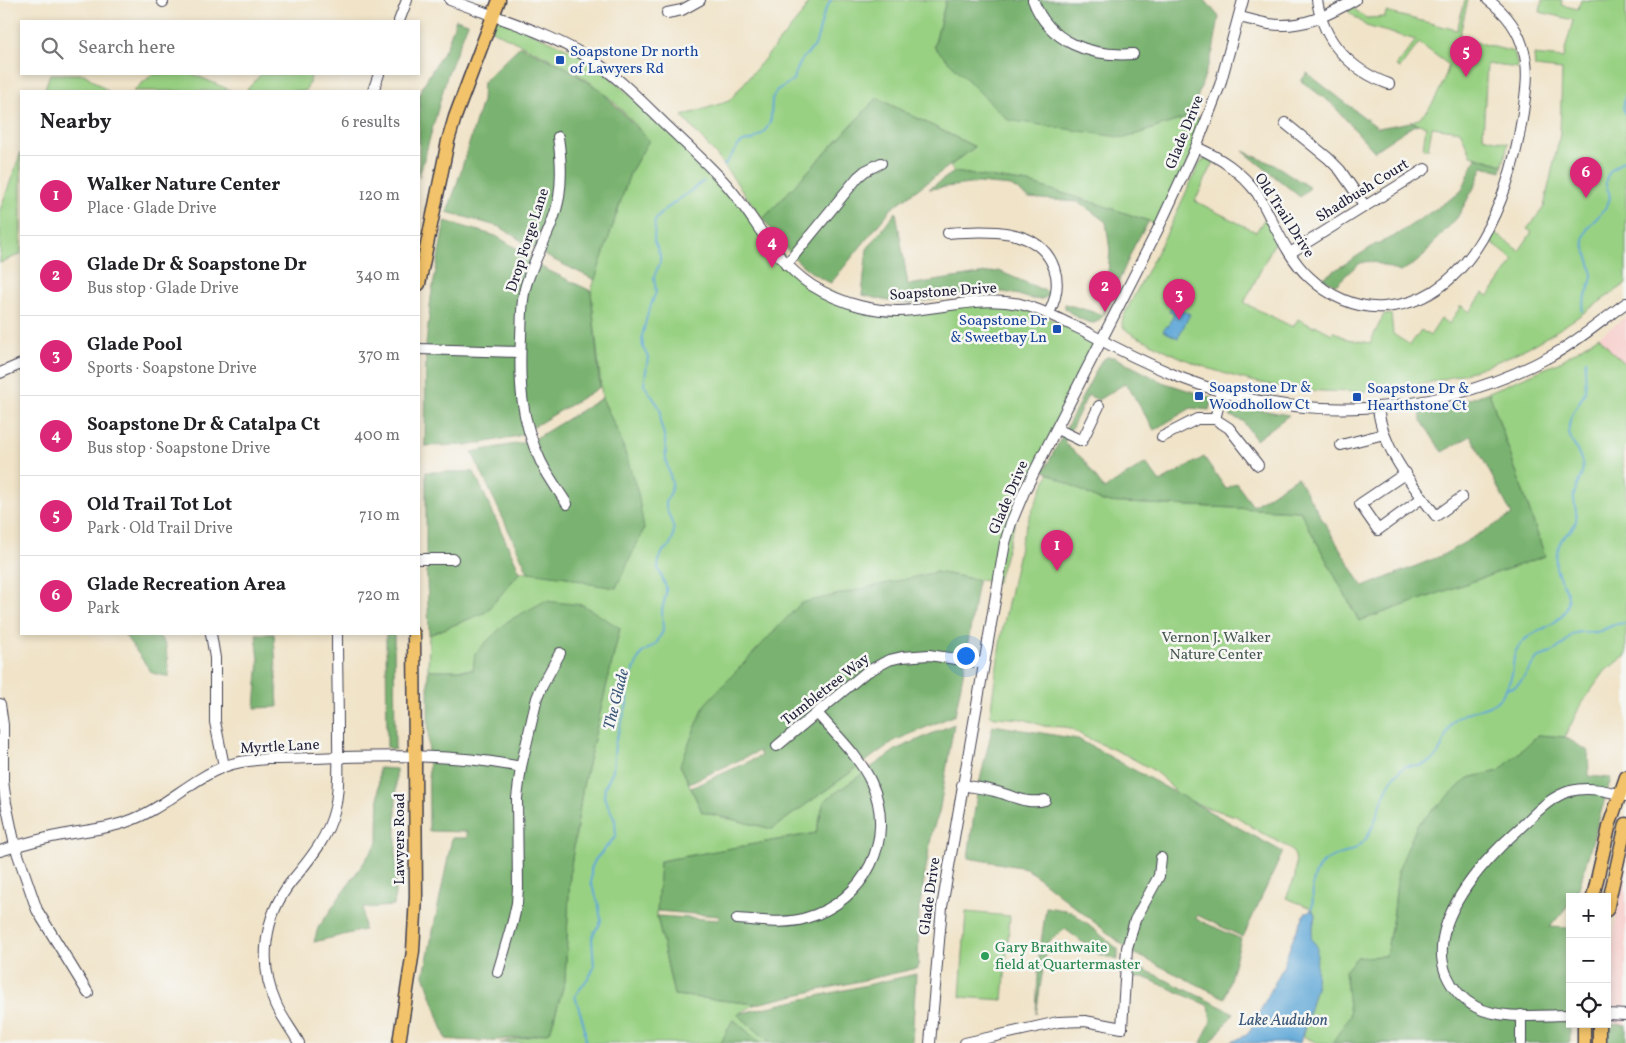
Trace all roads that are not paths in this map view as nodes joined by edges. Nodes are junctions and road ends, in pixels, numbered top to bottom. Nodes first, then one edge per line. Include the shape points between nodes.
1 (407, 0) edge
2 (450, 0) edge
3 (499, 0) edge
4 (700, 0) edge
5 (1033, 0) edge
6 (1243, 0) edge
7 (1317, 0) edge
8 (1355, 0) edge
9 (1488, 0) edge
10 (667, 12) dead end
11 (493, 16) junction
12 (1239, 18) junction
13 (1320, 19) junction
14 (399, 20) edge
15 (1133, 54) dead end
16 (379, 75) edge
17 (1389, 84) dead end
18 (373, 90) edge
19 (1285, 123) dead end
20 (558, 137) dead end
21 (1196, 147) junction
22 (881, 163) dead end
23 (1425, 169) dead end
24 (1365, 206) junction
25 (948, 233) dead end
26 (1290, 253) junction
27 (786, 265) junction
28 (420, 279) edge
29 (1626, 303) edge
30 (1049, 314) junction
31 (1101, 340) junction
32 (420, 349) edge
33 (520, 352) junction
34 (20, 364) edge
35 (0, 372) edge
36 (1222, 392) junction
37 (1099, 406) dead end
38 (1378, 408) junction
39 (1214, 419) junction
40 (1057, 429) junction
41 (1384, 434) junction
42 (1162, 437) dead end
43 (1341, 445) dead end
44 (1258, 465) dead end
45 (1406, 473) junction
46 (1462, 497) dead end
47 (1422, 498) junction
48 (567, 504) dead end
49 (420, 559) edge
50 (453, 559) dead end
51 (211, 635) edge
52 (337, 635) edge
53 (414, 635) edge
54 (560, 653) dead end
55 (983, 663) junction
56 (0, 704) edge
57 (817, 712) junction
58 (777, 746) dead end
59 (415, 757) junction
60 (338, 758) junction
61 (224, 766) junction
62 (520, 767) junction
63 (1626, 777) edge
64 (962, 785) junction
65 (1623, 795) edge
66 (1045, 800) dead end
67 (1626, 824) edge
68 (15, 846) junction
69 (0, 851) edge
70 (1161, 858) dead end
71 (1594, 893) edge
72 (1611, 893) edge
73 (737, 919) dead end
74 (498, 972) dead end
75 (88, 994) dead end
76 (1611, 1014) edge
77 (1521, 1015) junction
78 (1566, 1015) edge
79 (1626, 1015) edge
80 (1584, 1028) edge
81 (1599, 1028) edge
82 (1006, 1039) edge
83 (299, 1043) edge
84 (399, 1043) edge
85 (930, 1043) edge
86 (966, 1043) edge
87 (1521, 1043) edge
88 (1584, 1043) edge
89 (1599, 1043) edge

1 - 14 street
2 - 11 street, Soapstone Drive
3 - 11 main road
4 - 10 street via 682,10
5 - 15 street via 1047,25 1067,42 1106,54
6 - 12 street, Glade Drive
7 - 13 street
8 - 13 street
9 - 26 street, Old Trail Drive via 1503,12 1518,35 1526,60 1526,84 1510,175 1484,237 1466,262 1422,297 1405,304 1381,307 1354,304 1330,293 1307,275
11 - 27 street, Soapstone Drive via 570,47 623,84 722,178
11 - 28 main road via 448,141
12 - 13 street via 1284,25
12 - 21 street, Glade Drive via 1220,85
13 - 17 street via 1333,44 1351,63
16 - 18 street
19 - 24 street via 1340,170
20 - 33 street, Drop Forge Lane via 561,168 558,198 524,290
21 - 26 street, Old Trail Drive via 1228,164 1250,184
21 - 31 street, Glade Drive
22 - 27 street via 858,177
23 - 24 street, Shadbush Court
24 - 26 street, Shadbush Court
25 - 30 street via 997,232 1020,236 1037,245 1049,258 1056,276 1056,295
27 - 30 street, Soapstone Drive via 821,291 871,309 912,311 964,302 994,301 1020,304
29 - 38 street, Soapstone Drive via 1573,342 1522,370 1445,396
30 - 31 street, Soapstone Drive
31 - 36 street, Soapstone Drive via 1156,367
31 - 40 street, Glade Drive
32 - 33 street
33 - 48 street, Drop Forge Lane via 521,391 527,427 541,462
34 - 35 street
36 - 38 street, Soapstone Drive via 1293,406
36 - 39 street
37 - 40 street via 1082,440
38 - 41 street
39 - 42 street via 1197,419
39 - 44 street via 1229,428
40 - 55 street, Glade Drive via 1011,522 1002,554
41 - 43 street
41 - 45 street
45 - 47 street
45 - 47 street via 1360,504 1378,530
46 - 47 street via 1436,516
49 - 50 street
51 - 61 street via 215,658 215,722
52 - 60 street
53 - 59 main road, Lawyers Road
54 - 62 street via 537,698
55 - 57 street, Tumbletree Way via 929,655 902,656 865,673
55 - 64 street, Glade Drive
56 - 68 street via 3,781
57 - 58 street, Tumbletree Way
57 - 73 street via 863,769 877,797 880,833 873,860 851,892 818,914 794,921
59 - 60 street, Myrtle Lane
59 - 62 street, Myrtle Lane via 463,758
59 - 84 main road, Lawyers Road via 415,926
60 - 61 street, Myrtle Lane via 267,759
60 - 83 street via 337,794 330,824 318,848 280,897 267,939 266,965 271,991
61 - 68 street, Myrtle Lane via 159,807 127,822
62 - 74 street via 517,904
63 - 65 main road
64 - 66 street via 1025,801
64 - 85 street, Glade Drive via 941,915
65 - 71 main road via 1606,838
65 - 77 street via 1583,789 1551,800 1487,861 1446,924 1442,957 1448,978 1459,994 1476,1008 1487,1012
67 - 72 main road
68 - 69 street, Myrtle Lane
68 - 75 street via 37,910
70 - 82 street via 1159,876 1128,940 1122,1028 1072,1020
76 - 79 street
77 - 78 street
77 - 87 street
80 - 88 main road
81 - 89 main road
82 - 86 street

